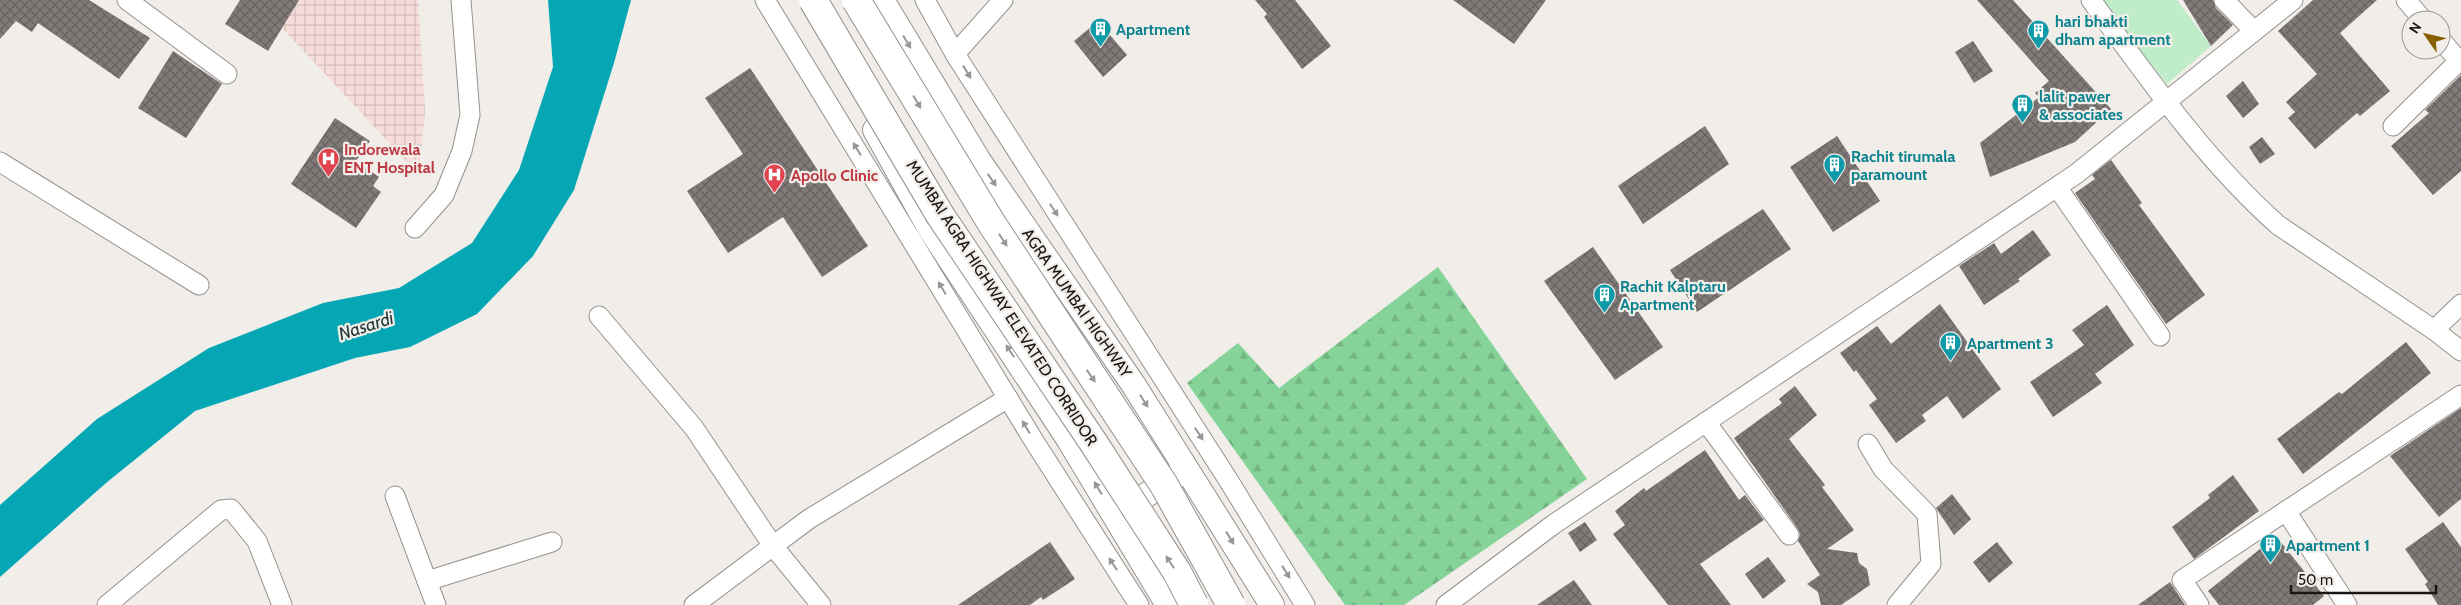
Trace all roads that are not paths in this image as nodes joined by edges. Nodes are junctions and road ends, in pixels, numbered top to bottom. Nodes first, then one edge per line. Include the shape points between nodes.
1 (127, 0) edge
2 (461, 0) edge
3 (765, 0) edge
4 (803, 0) edge
5 (813, 0) edge
6 (856, 0) edge
7 (882, 0) edge
8 (925, 0) edge
9 (1003, 0) edge
10 (2091, 0) edge
11 (2224, 0) edge
12 (2293, 0) edge
13 (2406, 0) edge
14 (2414, 10) edge
15 (2254, 31) junction
16 (2451, 51) edge
17 (955, 54) junction
18 (2460, 60) edge
19 (227, 74) dead end
20 (2165, 102) junction
21 (2393, 126) dead end
22 (0, 162) edge
23 (2057, 187) junction
24 (415, 228) dead end
25 (199, 285) dead end
26 (2461, 304) edge
27 (599, 316) dead end
28 (2434, 330) junction
29 (2160, 336) dead end
30 (2461, 351) edge
31 (2461, 395) edge
32 (1008, 398) junction
33 (1706, 422) junction
34 (1868, 444) dead end
35 (1188, 470) junction
36 (395, 496) dead end
37 (2286, 511) junction
38 (1114, 516) junction
39 (1789, 535) dead end
40 (552, 542) dead end
41 (773, 546) junction
42 (427, 581) junction
43 (107, 605) edge
44 (282, 605) edge
45 (436, 605) edge
46 (694, 605) edge
47 (821, 605) edge
48 (1139, 605) edge
49 (1168, 605) edge
50 (1194, 605) edge
51 (1231, 605) edge
52 (1272, 605) edge
53 (1304, 605) edge
54 (1446, 605) edge
55 (1897, 605) edge
56 (2199, 605) edge
57 (2347, 605) edge

1 - 19 street
2 - 24 street via 470,114 462,152 444,195
32 -> 3 street
38 -> 4 main road via 1069,440 930,229
50 -> 5 highway, MUMBAI AGRA HIGHWAY ELEVATED CORRIDOR, bridge via 1093,442 940,215
6 -> 51 highway, bridge via 992,224 1164,485
7 -> 35 main road, AGRA MUMBAI HIGHWAY via 979,161 1133,384
8 - 17 street
9 - 17 street
10 - 20 street
11 - 15 street
12 - 15 street
13 - 14 street
15 - 20 street
16 - 18 street
17 -> 53 street via 1227,478
18 - 21 street
20 - 23 street
20 - 28 street via 2257,206 2278,225
22 - 25 street
23 - 29 street
23 - 33 street
26 - 28 street
27 - 41 street via 694,428
28 - 30 street
31 - 37 street
32 - 41 street via 809,520
48 -> 32 street
33 - 39 street
33 - 54 street via 1554,524
34 - 55 street via 1883,469 1927,514 1931,564
35 - 38 main road
35 -> 52 main road, AGRA MUMBAI HIGHWAY
36 - 42 street
37 - 56 street via 2182,580
37 - 57 street
38 - 49 main road
40 - 42 street
41 - 46 street
41 - 47 street
42 - 45 street
43 - 44 street via 221,510 230,509 257,541

